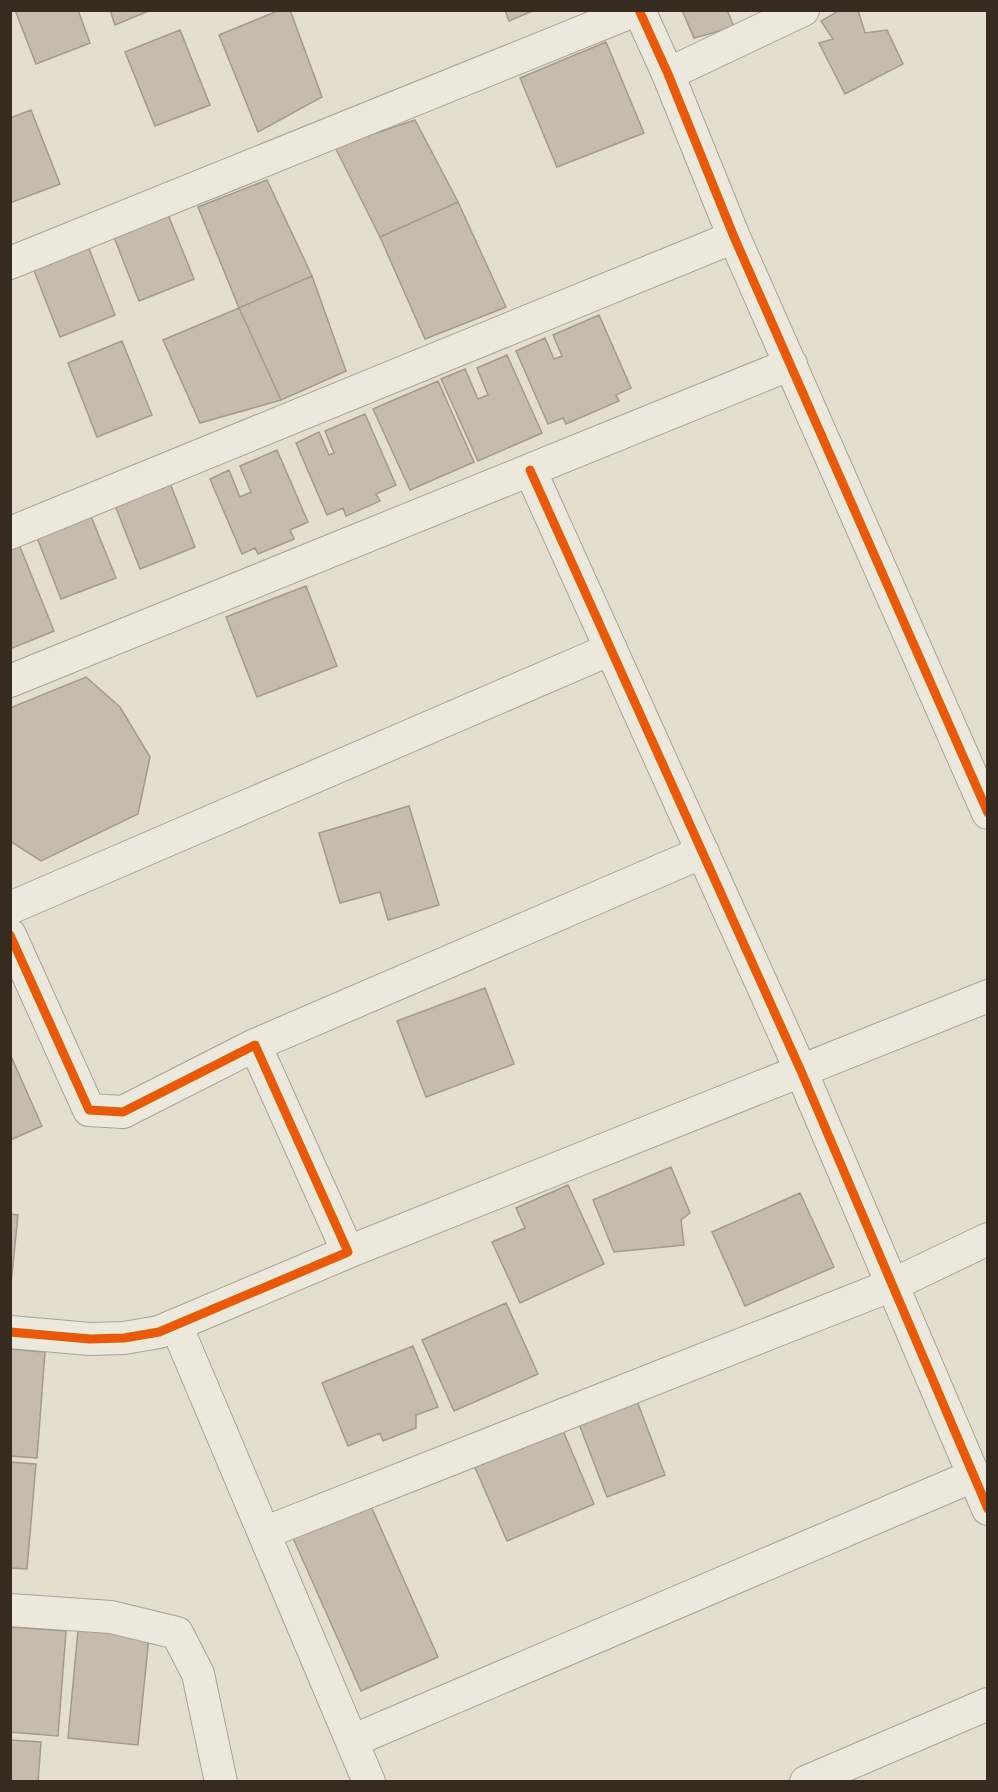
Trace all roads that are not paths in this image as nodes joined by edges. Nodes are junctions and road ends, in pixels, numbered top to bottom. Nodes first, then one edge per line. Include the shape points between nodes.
1 (638, 10) edge
2 (803, 10) edge
3 (668, 74) junction
4 (734, 237) junction
5 (10, 263) edge
6 (791, 364) junction
7 (530, 470) junction
8 (13, 523) edge
9 (611, 649) junction
10 (10, 681) edge
11 (987, 813) edge
12 (703, 852) junction
13 (10, 908) edge
14 (10, 935) edge
15 (987, 996) edge
16 (255, 1045) junction
17 (801, 1071) junction
18 (987, 1239) edge
19 (348, 1252) junction
20 (892, 1285) junction
21 (176, 1325) junction
22 (10, 1332) edge
23 (973, 1476) junction
24 (987, 1509) edge
25 (264, 1533) junction
26 (10, 1610) edge
27 (987, 1704) edge
28 (352, 1741) junction
29 (221, 1782) edge
30 (369, 1782) edge
31 (806, 1782) edge

1 - 3 street
1 - 5 street
2 - 3 street
3 - 4 street
4 - 6 street
4 - 8 street
6 - 7 street
6 - 11 street
7 - 9 street
7 - 10 street
9 - 12 street
9 - 13 street
12 - 16 street
12 - 17 street
14 - 16 street via 89,1110 123,1112
15 - 17 street
16 - 19 street
17 - 19 street
17 - 20 street
18 - 20 street
19 - 21 street
20 - 23 street
20 - 25 street
21 - 22 street via 124,1338
21 - 25 street
23 - 24 street
23 - 28 street
25 - 28 street
26 - 29 street via 111,1617 177,1633 198,1674
27 - 31 street
28 - 30 street

